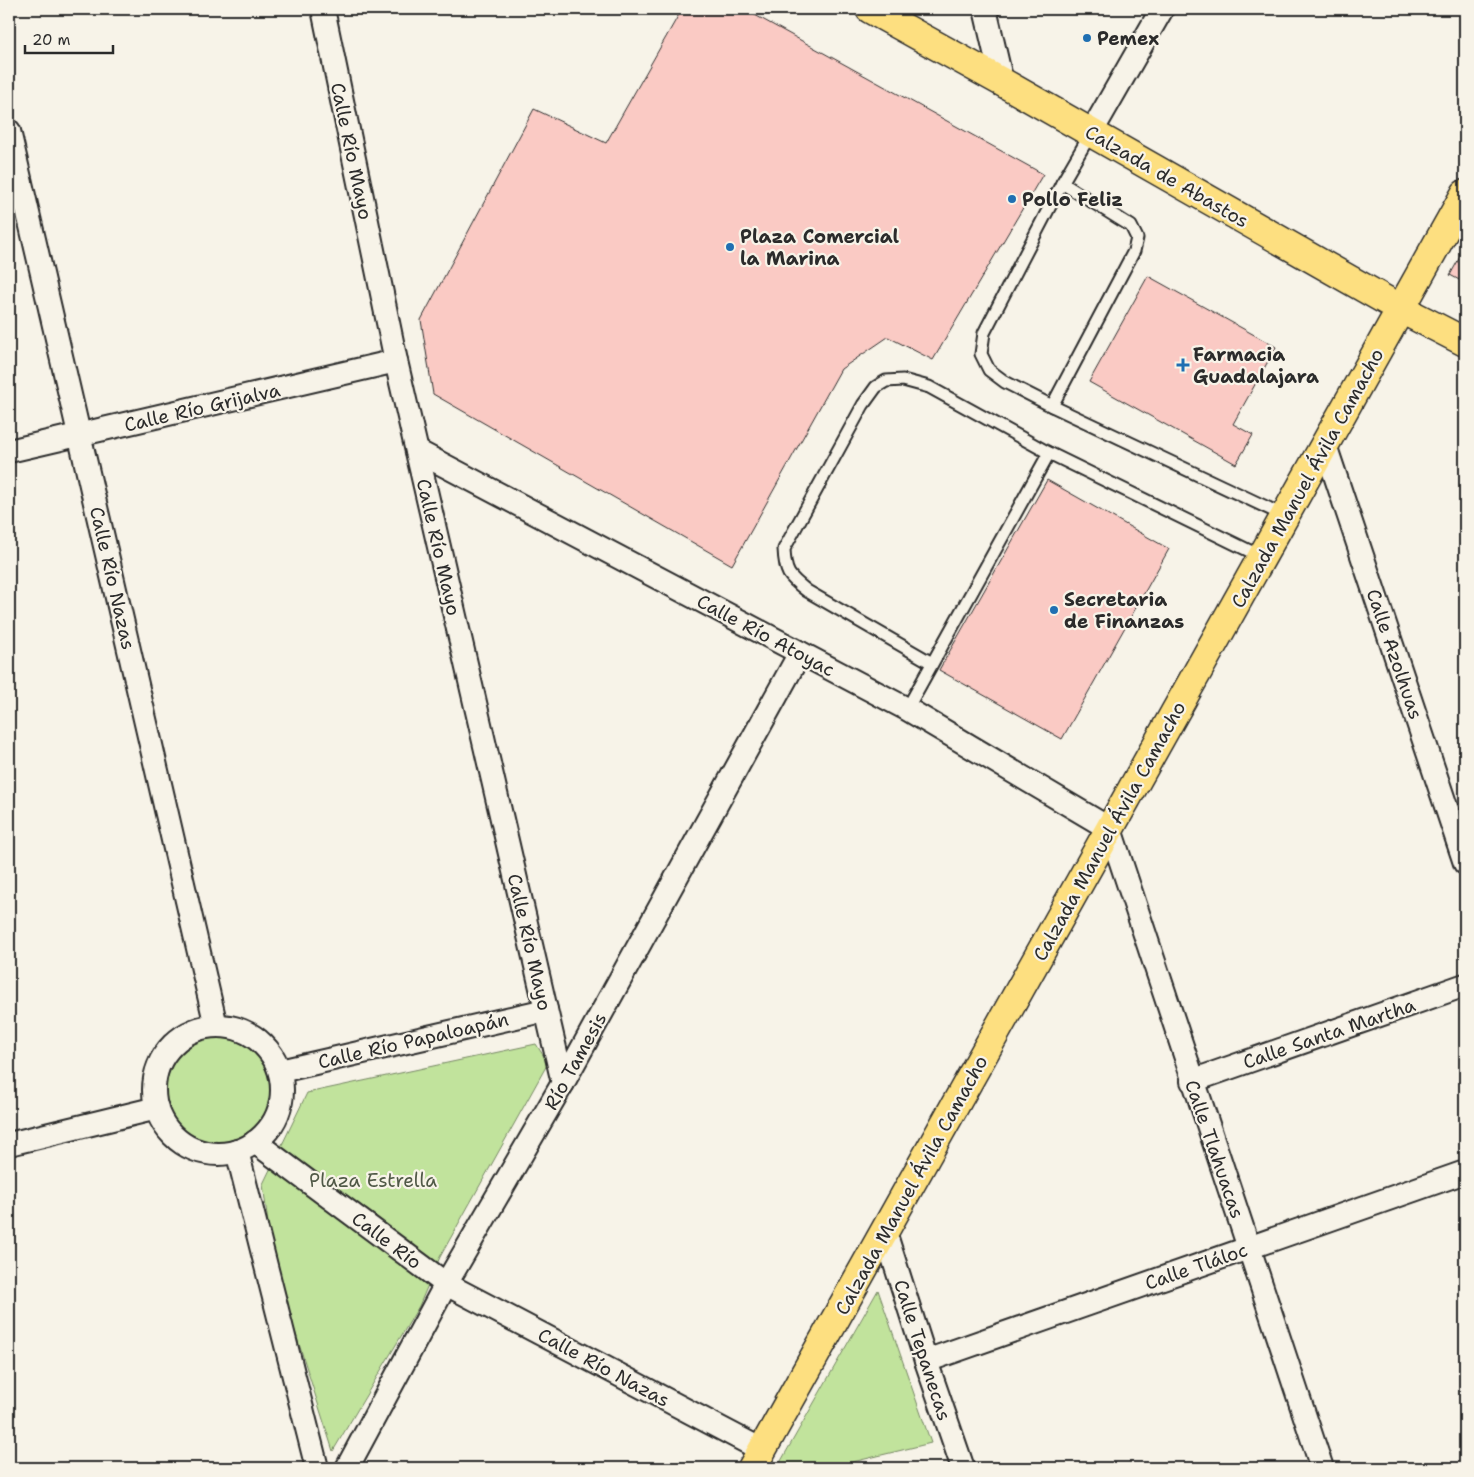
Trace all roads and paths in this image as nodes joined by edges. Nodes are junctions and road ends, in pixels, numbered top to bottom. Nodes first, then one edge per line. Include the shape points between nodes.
1 (323, 9) edge
2 (870, 9) edge
3 (986, 9) edge
4 (1162, 9) edge
5 (1002, 82) junction
6 (9, 131) edge
7 (1091, 133) junction
8 (1062, 183) junction
9 (1465, 194) edge
10 (1401, 309) junction
11 (1465, 342) edge
12 (396, 362) junction
13 (1052, 406) junction
14 (80, 435) junction
15 (1325, 445) junction
16 (9, 451) edge
17 (417, 451) junction
18 (1048, 452) junction
19 (1285, 516) junction
20 (1262, 557) junction
21 (800, 653) junction
22 (932, 663) junction
23 (907, 709) junction
24 (1110, 829) junction
25 (1465, 863) edge
26 (1465, 985) edge
27 (546, 1010) junction
28 (216, 1026) junction
29 (280, 1071) junction
30 (1192, 1080) junction
31 (563, 1083) junction
32 (157, 1108) junction
33 (9, 1144) edge
34 (246, 1147) junction
35 (1465, 1172) edge
36 (884, 1232) junction
37 (1249, 1248) junction
38 (446, 1284) junction
39 (926, 1360) junction
40 (757, 1459) edge
41 (317, 1468) edge
42 (347, 1468) edge
43 (963, 1468) edge
44 (1322, 1468) edge

1 - 12 street, Calle Río Mayo
2 - 5 main road, Calzada de Abastos
3 - 5 street
4 - 7 street
5 - 7 main road, Calzada de Abastos
6 - 14 street, Calle Río Nazas
7 - 8 lane
7 - 10 main road, Calzada de Abastos
8 - 13 lane via 984,333 981,354 989,370 1005,382
8 - 13 lane via 1131,226 1137,238 1134,251
9 - 10 main road, Calzada Manuel Ávila Camacho
10 - 11 main road, Calzada de Abastos
10 - 15 main road, Calzada Manuel Ávila Camacho
12 - 14 street, Calle Río Grijalva
12 - 17 street, Calle Río Mayo
13 - 19 lane
14 - 16 street, Calle Río Grijalva
14 - 28 street, Calle Río Nazas
15 - 19 main road, Calzada Manuel Ávila Camacho
15 - 25 street, Calle Azolhuas
17 - 21 street, Calle Río Atoyac
17 - 27 street, Calle Río Mayo
18 - 20 lane
18 - 22 lane
18 - 22 lane via 929,387 903,380 886,381 863,405 784,549 785,567 793,580 807,591
19 - 20 main road, Calzada Manuel Ávila Camacho
20 - 24 main road, Calzada Manuel Ávila Camacho
21 - 23 street, Calle Río Atoyac
21 - 31 street, Río Tamesis
22 - 23 lane
23 - 24 street, Calle Río Atoyac
24 - 30 street, Calle Tlahuacas
24 - 36 main road, Calzada Manuel Ávila Camacho
26 - 30 street, Calle Santa Martha
27 - 29 street, Calle Río Papaloapán
27 - 31 street, Calle Río Mayo
28 - 29 street via 239,1029 257,1038 271,1053
28 - 32 street via 200,1028 182,1037 167,1051 158,1069 154,1088
29 - 34 street via 282,1091 279,1110 269,1128
30 - 37 street, Calle Tlahuacas
31 - 38 street, Río Tamesis
32 - 33 street
32 - 34 street via 166,1126 180,1141 197,1150 217,1154
34 - 38 street, Calle Río
34 - 41 street
35 - 37 street, Calle Tláloc
36 - 39 street, Calle Tepanecas
36 - 40 main road, Calzada Manuel Ávila Camacho
37 - 39 street, Calle Tláloc
37 - 44 street, Calle Tlahuacas
38 - 40 street, Calle Río Nazas
38 - 42 street, Río Tamesis
39 - 43 street, Calle Tepanecas

